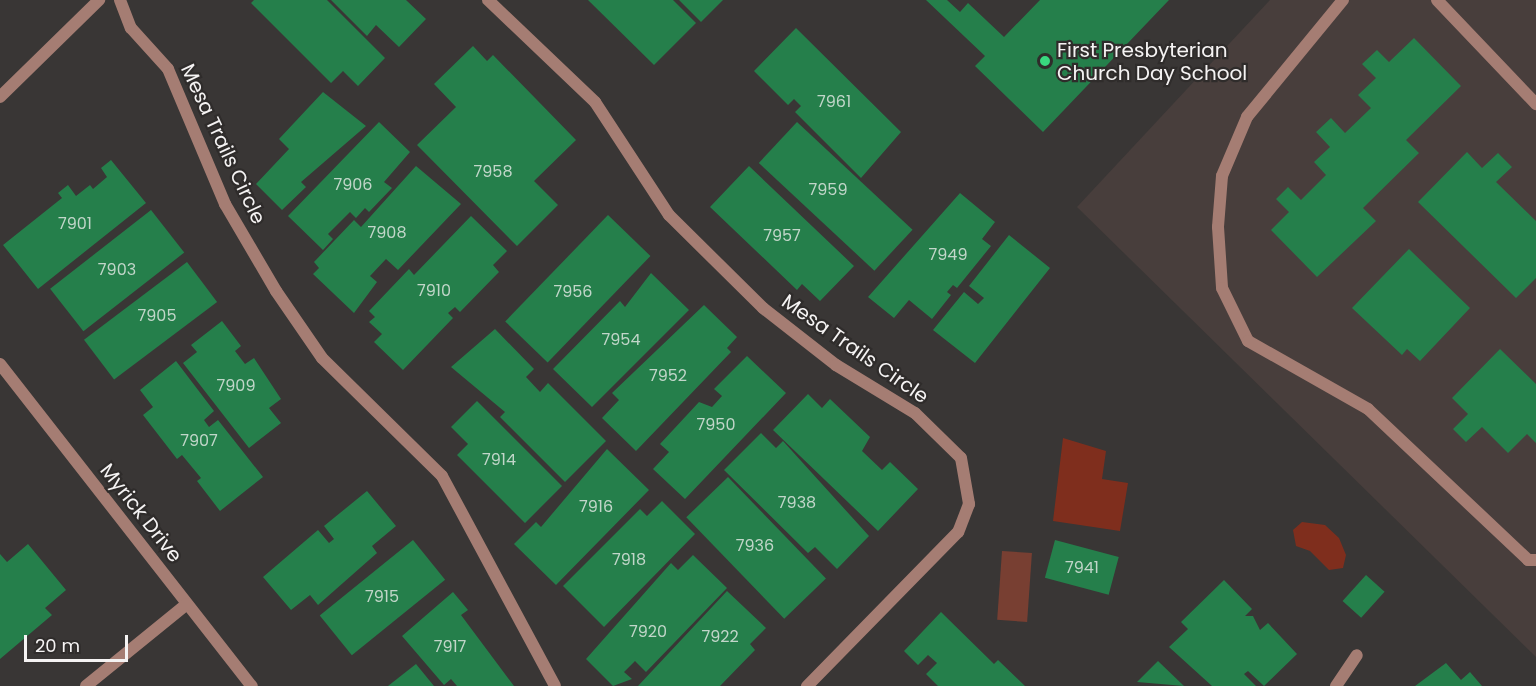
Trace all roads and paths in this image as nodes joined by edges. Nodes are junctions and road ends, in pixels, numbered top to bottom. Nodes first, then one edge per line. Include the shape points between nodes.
1 (99, 0) edge
2 (120, 0) edge
3 (488, 0) edge
4 (1343, 0) edge
5 (1437, 0) edge
6 (0, 97) edge
7 (1536, 104) edge
8 (0, 364) edge
9 (1536, 560) edge
10 (187, 604) junction
11 (1357, 655) dead end
12 (86, 686) edge
13 (252, 686) edge
14 (555, 686) edge
15 (807, 686) edge
16 (1336, 686) edge

1 - 6 street
2 - 14 street, Mesa Trails Circle via 131,28 168,69 225,204 276,291 322,358 442,476 523,635
3 - 15 street, Mesa Trails Circle via 595,102 669,215 763,308 836,365 915,413 960,458 969,504 958,532
4 - 9 street via 1247,117 1222,176 1218,227 1222,288 1248,341 1368,409 1528,560
5 - 7 street
8 - 10 street, Myrick Drive
10 - 12 street
10 - 13 street, Myrick Drive
11 - 16 street

